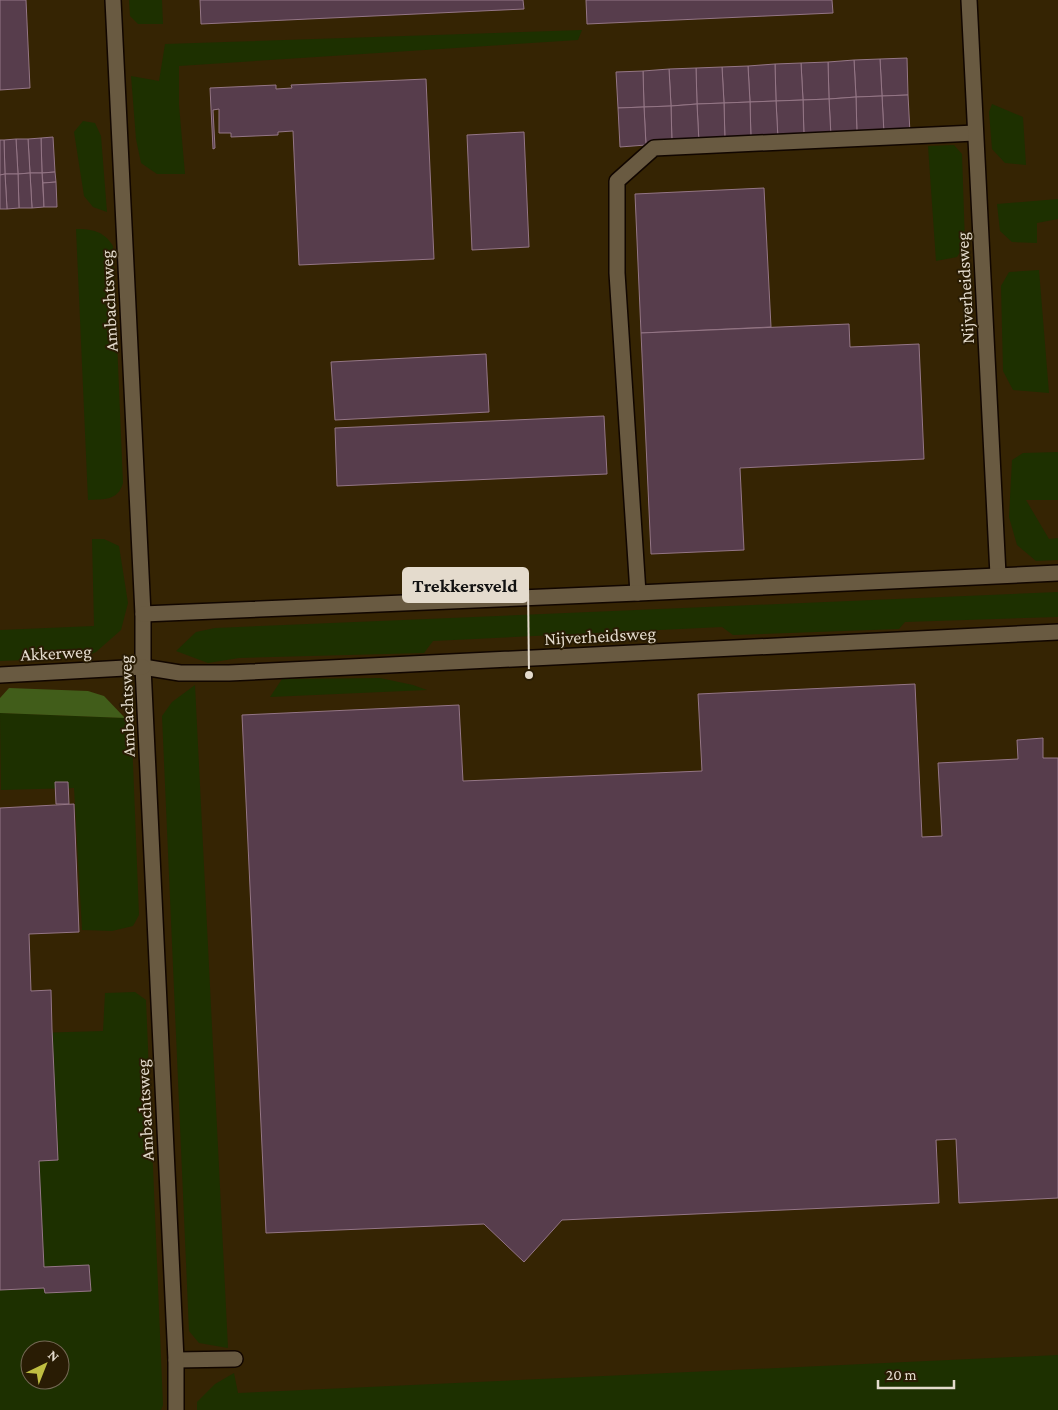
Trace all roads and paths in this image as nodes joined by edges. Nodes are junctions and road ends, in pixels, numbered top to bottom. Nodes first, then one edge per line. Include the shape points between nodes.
1 (113, 0) edge
2 (969, 0) edge
3 (976, 133) junction
4 (1058, 573) edge
5 (998, 575) junction
6 (638, 594) junction
7 (143, 614) junction
8 (1058, 632) edge
9 (143, 667) junction
10 (0, 675) edge
11 (235, 1359) dead end
12 (176, 1360) junction
13 (176, 1410) edge

1 - 7 street, Ambachtsweg
2 - 3 street, Nijverheidsweg
3 - 5 street, Nijverheidsweg
3 - 6 street via 654,148 618,181 617,273
4 - 5 street
5 - 6 street
6 - 7 street
7 - 9 street, Ambachtsweg
8 - 9 street, Nijverheidsweg via 229,673 180,673
9 - 10 street, Akkerweg
9 - 12 street, Ambachtsweg
11 - 12 street
12 - 13 street, Ambachtsweg

